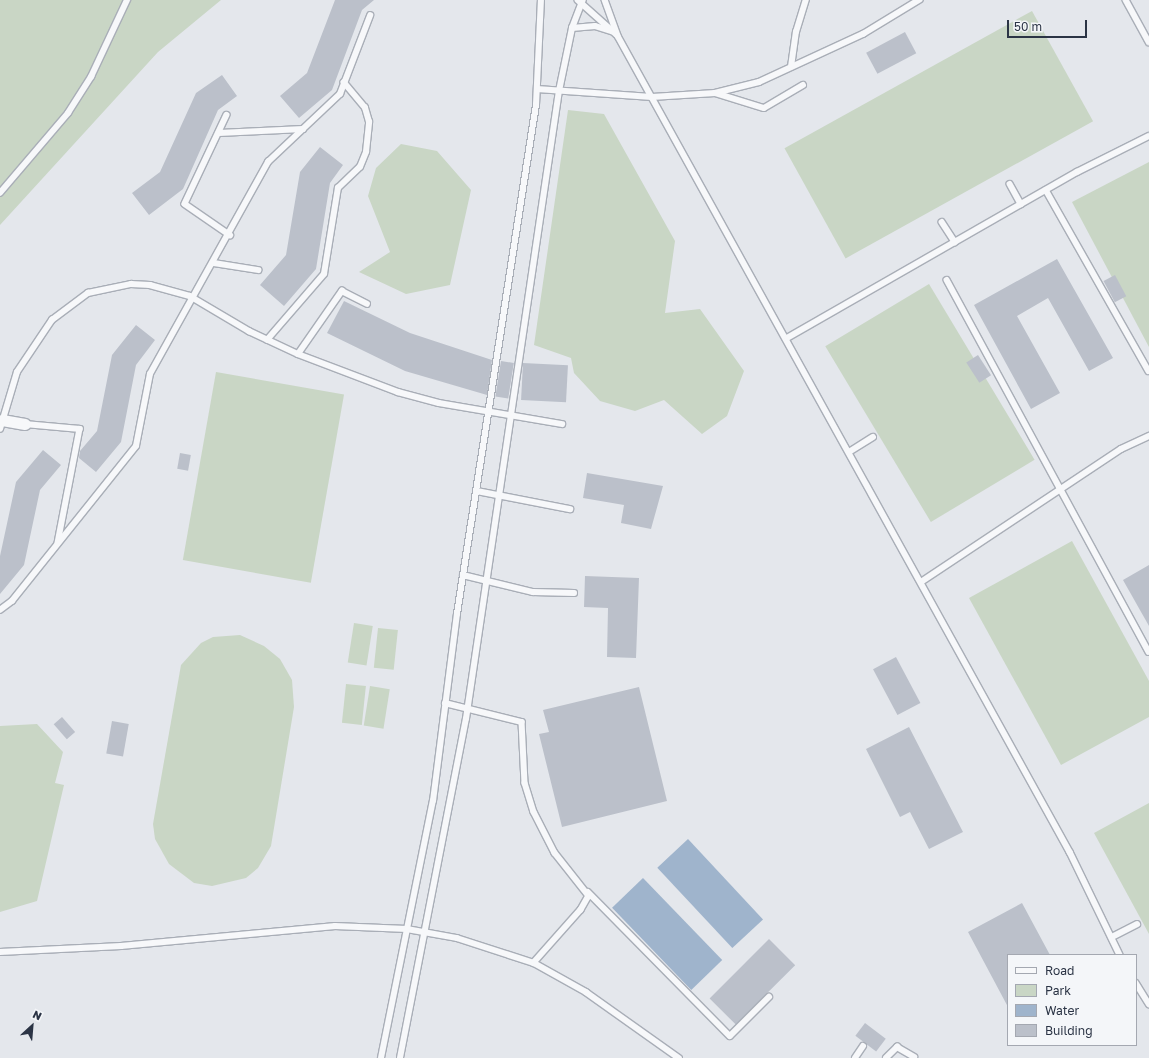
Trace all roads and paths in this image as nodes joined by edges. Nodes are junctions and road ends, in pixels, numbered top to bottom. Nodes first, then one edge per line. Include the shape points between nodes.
1 (127, 0) edge
2 (541, 0) edge
3 (605, 0) edge
4 (806, 0) edge
5 (920, 0) edge
6 (1126, 0) edge
7 (581, 1) edge
8 (370, 16) dead end
9 (572, 28) junction
10 (618, 36) junction
11 (1149, 42) edge
12 (791, 67) junction
13 (344, 83) junction
14 (803, 85) dead end
15 (537, 89) junction
16 (559, 91) junction
17 (715, 93) junction
18 (652, 97) junction
19 (227, 115) dead end
20 (303, 130) junction
21 (219, 133) junction
22 (1149, 136) edge
23 (1010, 184) dead end
24 (1046, 190) junction
25 (0, 193) edge
26 (1021, 204) junction
27 (942, 222) dead end
28 (230, 234) junction
29 (955, 242) junction
30 (214, 263) junction
31 (258, 270) dead end
32 (947, 280) dead end
33 (195, 299) junction
34 (367, 304) dead end
35 (787, 338) junction
36 (267, 340) junction
37 (298, 354) junction
38 (1149, 371) edge
39 (488, 410) junction
40 (511, 413) junction
41 (1, 424) edge
42 (25, 424) joint
43 (562, 424) dead end
44 (1149, 436) edge
45 (873, 437) dead end
46 (849, 452) junction
47 (1060, 489) junction
48 (477, 491) junction
49 (497, 496) junction
50 (570, 509) dead end
51 (58, 544) junction
52 (463, 575) junction
53 (485, 581) junction
54 (921, 582) junction
55 (574, 594) dead end
56 (0, 610) edge
57 (1149, 652) edge
58 (446, 703) junction
59 (468, 708) junction
60 (587, 890) junction
61 (1137, 924) dead end
62 (407, 929) junction
63 (424, 932) junction
64 (1112, 937) junction
65 (0, 952) edge
66 (1120, 954) edge
67 (534, 963) junction
68 (1137, 985) edge
69 (769, 996) dead end
70 (1149, 1004) edge
71 (863, 1046) dead end
72 (914, 1057) dead end
73 (381, 1058) edge
74 (400, 1058) edge
75 (679, 1058) edge
76 (855, 1058) edge
77 (886, 1058) edge

1 - 25 lane via 91,77 68,113
2 - 15 lane
3 - 10 lane
4 - 12 lane via 796,32
5 - 12 lane via 863,34
6 - 11 lane
7 - 9 lane
7 - 10 lane
8 - 13 lane
9 - 10 lane via 595,26
9 - 16 lane
10 - 18 lane
12 - 17 lane via 759,82
13 - 20 lane via 340,94
13 - 36 lane via 365,108 369,122 366,152 360,167 338,188 324,274
14 - 17 lane via 764,108
15 - 16 lane
15 - 39 lane
16 - 18 lane
16 - 40 lane
17 - 18 lane
18 - 35 lane
19 - 21 lane
20 - 21 lane
20 - 28 lane via 268,162
21 - 28 lane via 184,204
22 - 24 lane
23 - 26 lane
24 - 26 lane
24 - 38 lane
26 - 29 lane
27 - 29 lane
28 - 30 lane
29 - 35 lane
30 - 31 lane
30 - 33 lane
32 - 47 lane
33 - 36 lane
33 - 41 lane via 150,285 114,286 88,293 52,320 28,351 16,372
33 - 51 lane via 150,374 136,446
34 - 37 lane via 342,291
35 - 46 lane
36 - 37 lane
37 - 39 lane via 398,392
39 - 40 lane
39 - 48 lane
40 - 43 lane
40 - 49 lane
41 - 42 street
42 - 51 lane via 80,429
44 - 47 lane via 1121,449
45 - 46 lane
46 - 54 lane
47 - 54 lane
47 - 57 lane
48 - 49 lane
48 - 52 lane
49 - 50 lane
49 - 53 lane
51 - 56 lane via 12,601
52 - 53 lane
52 - 58 lane
53 - 55 lane via 533,592
53 - 59 lane
54 - 64 lane via 1070,852
58 - 59 lane
58 - 62 lane via 433,801
59 - 60 lane via 522,722 525,783 534,812 555,853
59 - 63 lane
60 - 67 lane via 587,904
60 - 69 lane via 730,1036
61 - 64 lane
62 - 63 lane
62 - 65 lane via 335,926 121,946
62 - 73 lane
63 - 67 lane via 457,938
63 - 74 lane
64 - 66 lane
67 - 75 lane via 586,992
68 - 70 lane
71 - 76 lane
72 - 77 lane via 897,1047

